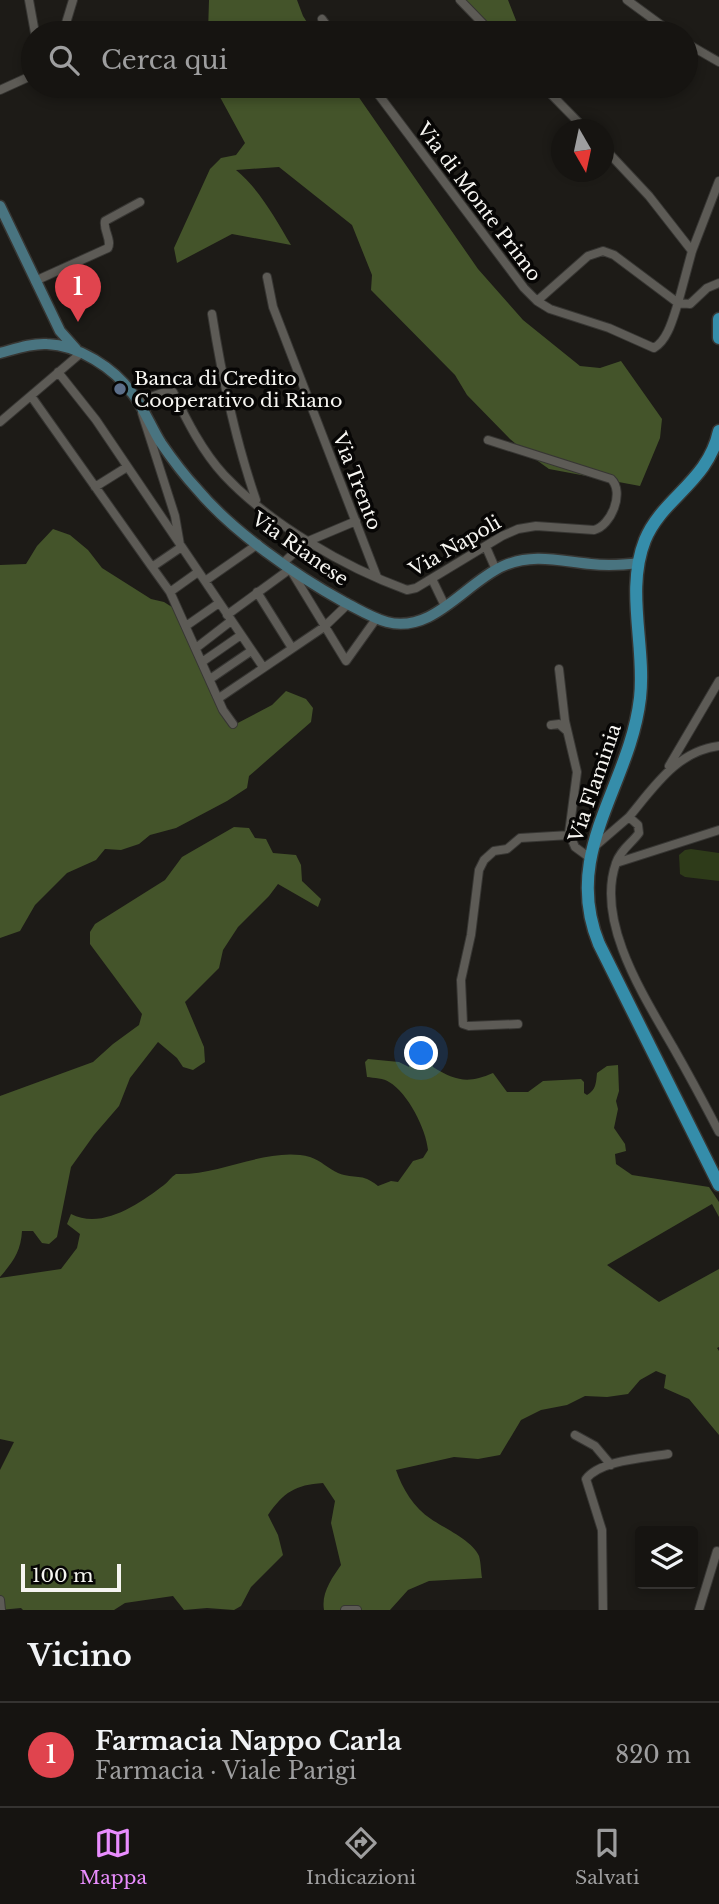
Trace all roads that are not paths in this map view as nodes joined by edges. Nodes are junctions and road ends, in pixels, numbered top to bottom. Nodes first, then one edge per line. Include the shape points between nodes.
1 (29, 0) edge
2 (73, 0) edge
3 (460, 0) edge
4 (627, 0) edge
5 (33, 21) edge
6 (67, 21) edge
7 (480, 21) edge
8 (656, 21) edge
9 (698, 50) edge
10 (719, 62) edge
11 (21, 80) edge
12 (0, 90) edge
13 (381, 98) edge
14 (555, 98) edge
15 (575, 119) edge
16 (614, 159) edge
17 (719, 181) edge
18 (140, 202) dead end
19 (0, 206) edge
20 (692, 251) junction
21 (267, 277) dead end
22 (35, 281) junction
23 (719, 284) edge
24 (537, 301) junction
25 (678, 303) junction
26 (212, 314) dead end
27 (719, 319) edge
28 (719, 338) edge
29 (0, 353) edge
30 (81, 353) junction
31 (58, 372) junction
32 (31, 396) junction
33 (139, 404) junction
34 (0, 422) edge
35 (719, 431) edge
36 (488, 440) dead end
37 (127, 467) junction
38 (95, 487) junction
39 (257, 503) junction
40 (356, 521) junction
41 (306, 542) junction
42 (258, 544) junction
43 (486, 547) junction
44 (180, 548) junction
45 (639, 563) junction
46 (286, 566) junction
47 (152, 567) junction
48 (496, 570) junction
49 (198, 572) junction
50 (377, 577) junction
51 (432, 579) junction
52 (205, 581) junction
53 (170, 592) junction
54 (257, 592) junction
55 (219, 603) junction
56 (348, 604) junction
57 (445, 606) junction
58 (229, 618) junction
59 (376, 618) junction
60 (186, 625) junction
61 (324, 628) junction
62 (241, 635) junction
63 (196, 648) junction
64 (292, 648) junction
65 (251, 651) junction
66 (202, 662) junction
67 (263, 667) junction
68 (559, 669) dead end
69 (210, 679) junction
70 (719, 681) edge
71 (219, 698) junction
72 (233, 724) dead end
73 (551, 725) dead end
74 (569, 734) junction
75 (719, 746) edge
76 (664, 775) junction
77 (629, 817) junction
78 (719, 830) edge
79 (570, 835) junction
80 (590, 854) junction
81 (616, 863) junction
82 (518, 1024) dead end
83 (719, 1132) edge
84 (719, 1185) edge
85 (575, 1435) dead end
86 (668, 1454) dead end
87 (611, 1465) junction
88 (717, 1551) dead end
89 (0, 1600) edge
90 (1, 1610) edge
91 (345, 1610) edge
92 (358, 1610) edge
93 (603, 1610) edge
94 (699, 1610) edge

1 - 5 street
2 - 6 street
3 - 7 street
4 - 8 street
9 - 10 street
11 - 12 street
13 - 24 street, Via di Monte Primo
14 - 15 street
16 - 20 street
17 - 20 street
18 - 22 street via 105,221 107,249
19 - 22 main road
20 - 25 street
21 - 40 street, Via Trento via 273,307
22 - 30 main road via 61,334
23 - 25 street via 707,288 690,304
24 - 25 street, Via di Monte Primo via 588,257 603,251
24 - 25 street, Via di Monte Primo via 655,348
26 - 39 street via 236,441
27 - 28 main road
29 - 30 main road, Via Rianese via 44,344
30 - 31 street
30 - 33 main road, Via Rianese via 117,377
31 - 32 street
31 - 37 street
32 - 34 street
32 - 38 street
33 - 39 street, Via Napoli via 173,392 219,469
33 - 42 main road, Via Rianese via 198,491
33 - 44 street via 174,510
35 - 45 main road, Via Flaminia via 701,471 650,530
36 - 43 street, Via Napoli via 596,473 614,480 618,490 610,519 599,529 530,526
37 - 38 street
37 - 44 street
38 - 47 street
39 - 41 street, Via Napoli
40 - 41 street
40 - 50 street, Via Trento
41 - 46 street
41 - 50 street, Via Napoli
42 - 46 main road, Via Rianese
42 - 52 street
43 - 48 street
43 - 51 street, Via Napoli
44 - 47 street
44 - 49 street
45 - 48 main road, Via Rianese via 599,565 537,558
45 - 80 main road, Via Flaminia via 642,673 638,714
46 - 54 street
46 - 56 main road, Via Rianese
46 - 61 street
47 - 53 street
48 - 57 main road, Via Rianese
49 - 52 street
49 - 53 street
50 - 51 street, Via Napoli via 410,590
51 - 57 street
52 - 55 street
53 - 60 street
54 - 58 street
54 - 64 street
55 - 58 street
55 - 60 street
56 - 59 main road, Via Rianese
56 - 61 street
57 - 59 main road, Via Rianese via 407,624
58 - 62 street
58 - 63 street
59 - 61 street via 346,661
60 - 63 street
61 - 64 street
62 - 65 street
62 - 66 street
63 - 66 street
64 - 67 street
65 - 67 street
65 - 69 street
66 - 69 street
67 - 71 street
68 - 74 street
69 - 71 street
70 - 76 street
71 - 72 street
73 - 74 street via 559,724
74 - 79 street via 577,778
75 - 76 street via 688,756
76 - 77 street
77 - 80 street
77 - 81 street via 638,825 639,834
78 - 81 street
79 - 80 street via 575,847
79 - 82 street via 520,838 507,849 494,851 479,870 461,981 461,1018 469,1026
80 - 84 main road, Via Flaminia via 588,906 599,944
81 - 83 street via 612,904 632,974
85 - 87 street via 595,1446
86 - 87 street
87 - 93 street via 594,1471 586,1483 601,1527
88 - 94 street
89 - 90 street
91 - 92 street

